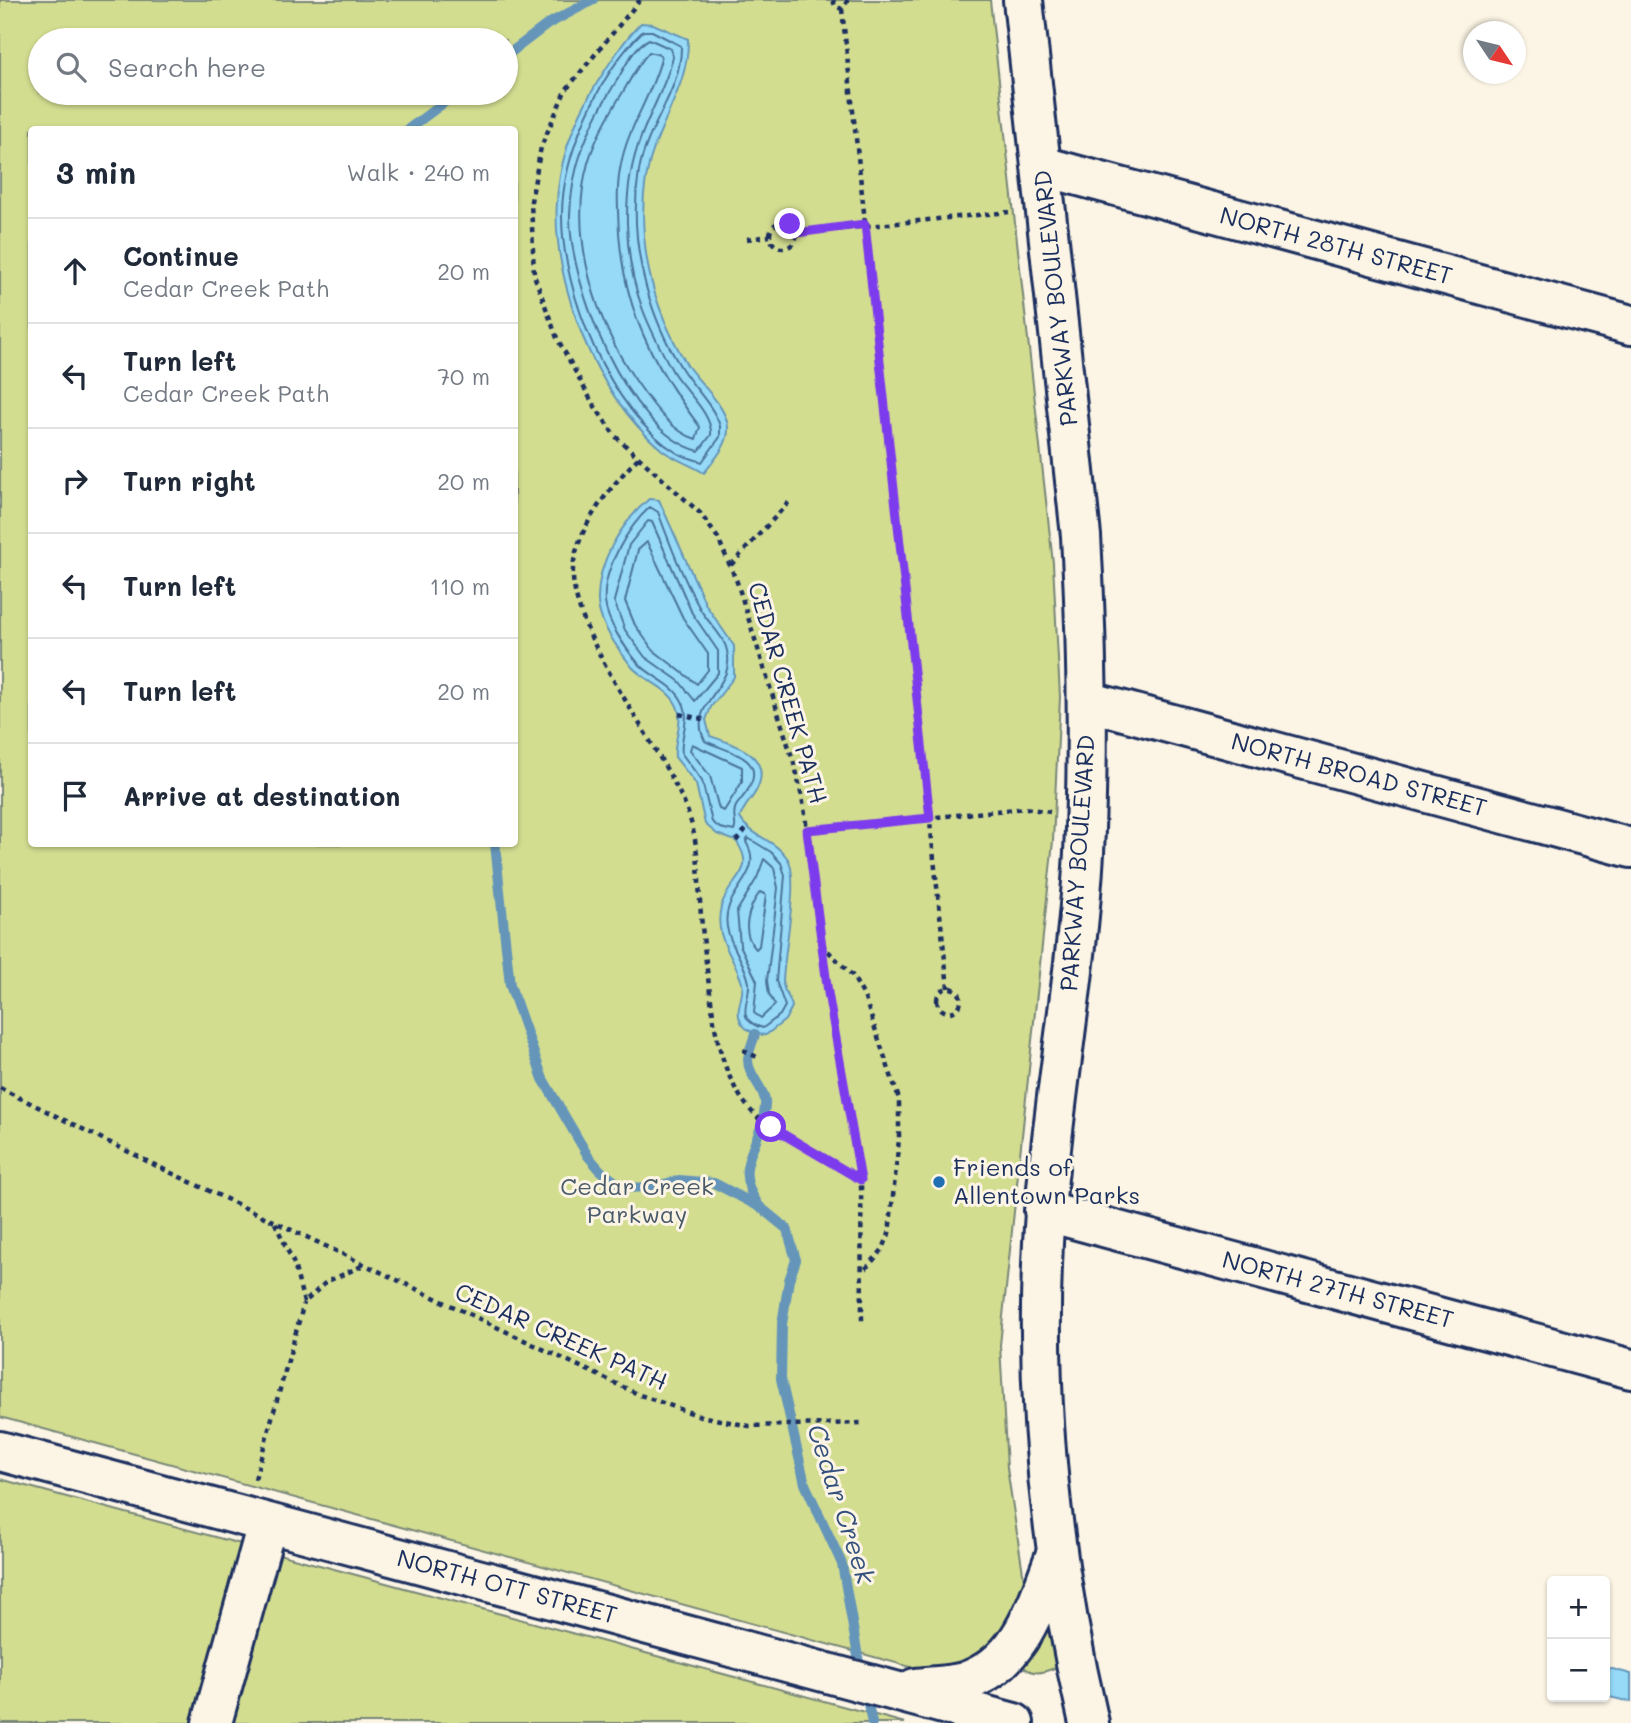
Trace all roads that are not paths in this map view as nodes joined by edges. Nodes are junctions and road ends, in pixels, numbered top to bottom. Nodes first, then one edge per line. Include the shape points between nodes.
1 (1023, 0) edge
2 (1042, 166) junction
3 (1631, 326) edge
4 (1087, 701) junction
5 (1631, 848) edge
6 (1044, 1210) junction
7 (1631, 1369) edge
8 (0, 1451) edge
9 (267, 1524) junction
10 (1056, 1554) junction
11 (896, 1690) junction
12 (212, 1723) edge
13 (1014, 1723) edge
14 (1090, 1723) edge

1 - 2 street, PARKWAY BOULEVARD
2 - 3 street, NORTH 28TH STREET
2 - 4 street, PARKWAY BOULEVARD via 1081,536
4 - 5 street, NORTH BROAD STREET
4 - 6 street, PARKWAY BOULEVARD via 1084,855
6 - 7 street, NORTH 27TH STREET
6 - 10 street, PARKWAY BOULEVARD via 1042,1383
8 - 9 street, NORTH OTT STREET
9 - 11 street, NORTH OTT STREET
9 - 12 street
10 - 11 street via 1023,1633 1005,1660 962,1683
10 - 14 street, PARKWAY BOULEVARD
11 - 13 street, NORTH OTT STREET

